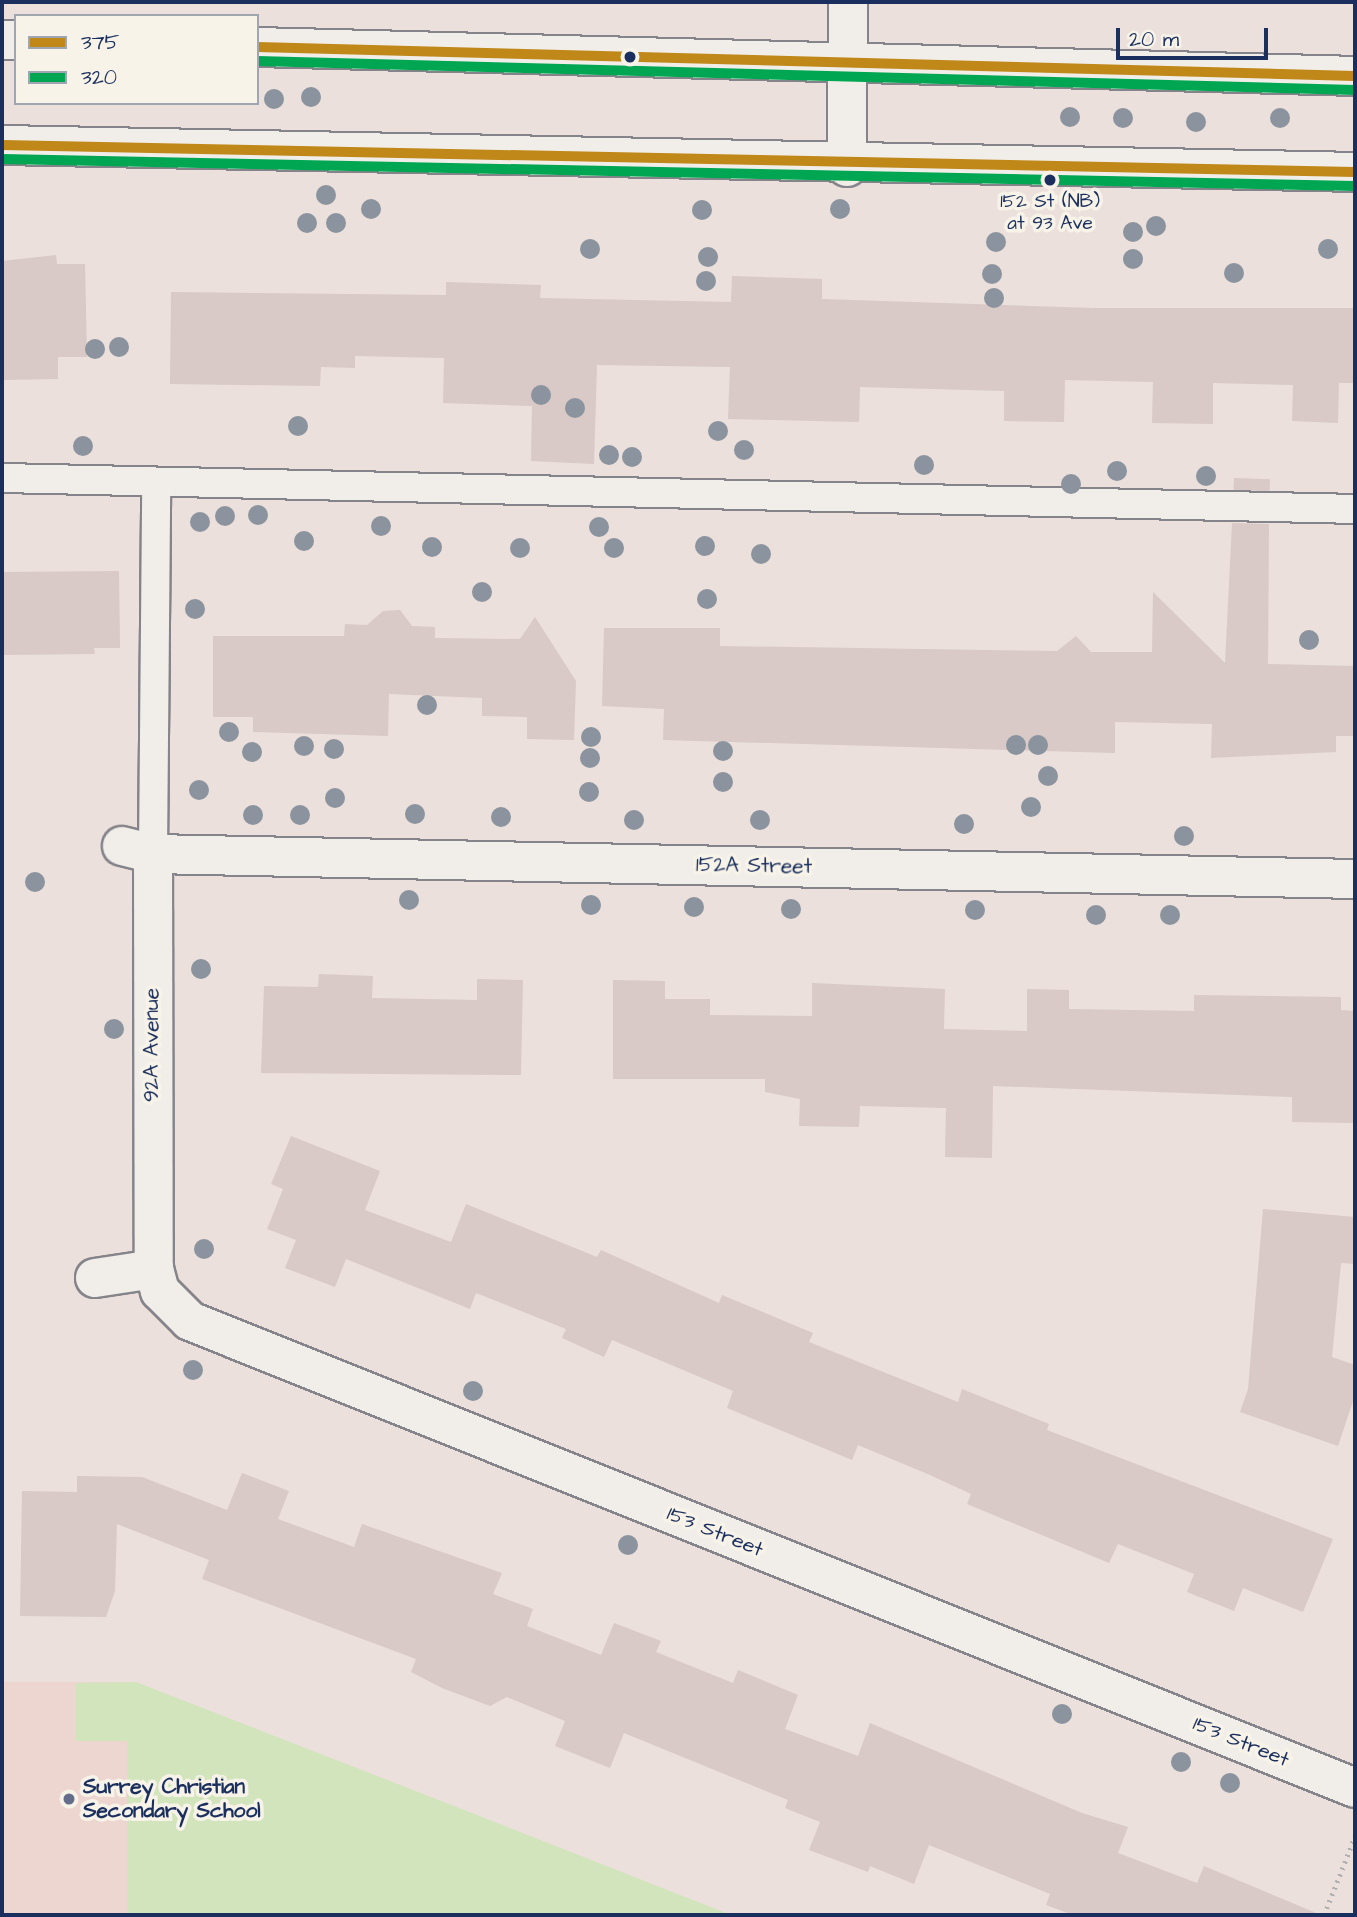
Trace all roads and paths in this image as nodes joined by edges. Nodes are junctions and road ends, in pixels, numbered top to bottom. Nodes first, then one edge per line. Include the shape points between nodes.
1 (848, 2) edge
2 (259, 47) edge
3 (848, 62) junction
4 (1355, 76) edge
5 (2, 145) edge
6 (847, 167) junction
7 (1355, 172) edge
8 (2, 478) edge
9 (156, 484) junction
10 (1355, 509) edge
11 (137, 850) junction
12 (1355, 879) edge
13 (154, 1269) junction
14 (95, 1278) dead end
15 (1352, 1778) edge
16 (1355, 1836) edge
17 (1324, 1915) edge

1 - 3 street
2 - 3 street
3 - 4 street
3 - 6 street
5 - 6 street
6 - 7 street
8 - 9 lane
9 - 10 lane
9 - 11 lane
11 - 12 street, 152A Street
11 - 13 street, 92A Avenue
13 - 14 street
13 - 15 street, 153 Street via 160,1291 190,1321
16 - 17 path

